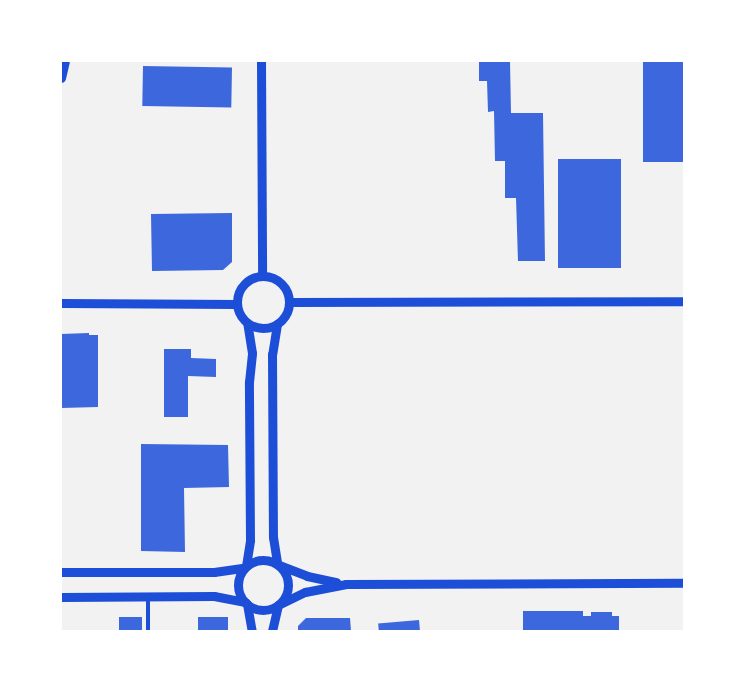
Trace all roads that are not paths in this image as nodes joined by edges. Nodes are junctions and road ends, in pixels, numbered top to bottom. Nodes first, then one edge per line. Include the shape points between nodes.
1 (65, 61) edge
2 (261, 61) edge
3 (61, 78) edge
4 (262, 276) junction
5 (684, 301) edge
6 (289, 302) junction
7 (61, 303) edge
8 (237, 304) junction
9 (247, 323) junction
10 (277, 324) junction
11 (278, 564) junction
12 (245, 567) junction
13 (61, 572) edge
14 (684, 583) edge
15 (346, 584) junction
16 (148, 596) junction
17 (61, 597) edge
18 (246, 603) junction
19 (279, 604) junction
20 (148, 631) edge
21 (252, 631) edge
22 (272, 631) edge

1 - 3 street
2 - 4 street
4 - 6 street via 284,286
4 - 8 street via 246,282
5 - 6 street
6 - 10 street via 286,315
7 - 8 street
8 - 9 street
9 - 10 street via 261,328
9 - 12 street via 252,353 249,382 250,540
10 - 11 street via 272,354 274,537
11 - 12 street via 259,559
11 - 15 street via 307,576
11 - 19 street via 286,574 288,584 286,595
12 - 13 street via 214,572
12 - 18 street via 239,577 238,588
14 - 15 street
15 - 19 street via 305,592
16 - 17 street
16 - 18 street via 217,596
16 - 20 lane
18 - 19 street via 262,610
18 - 21 street
19 - 22 street

